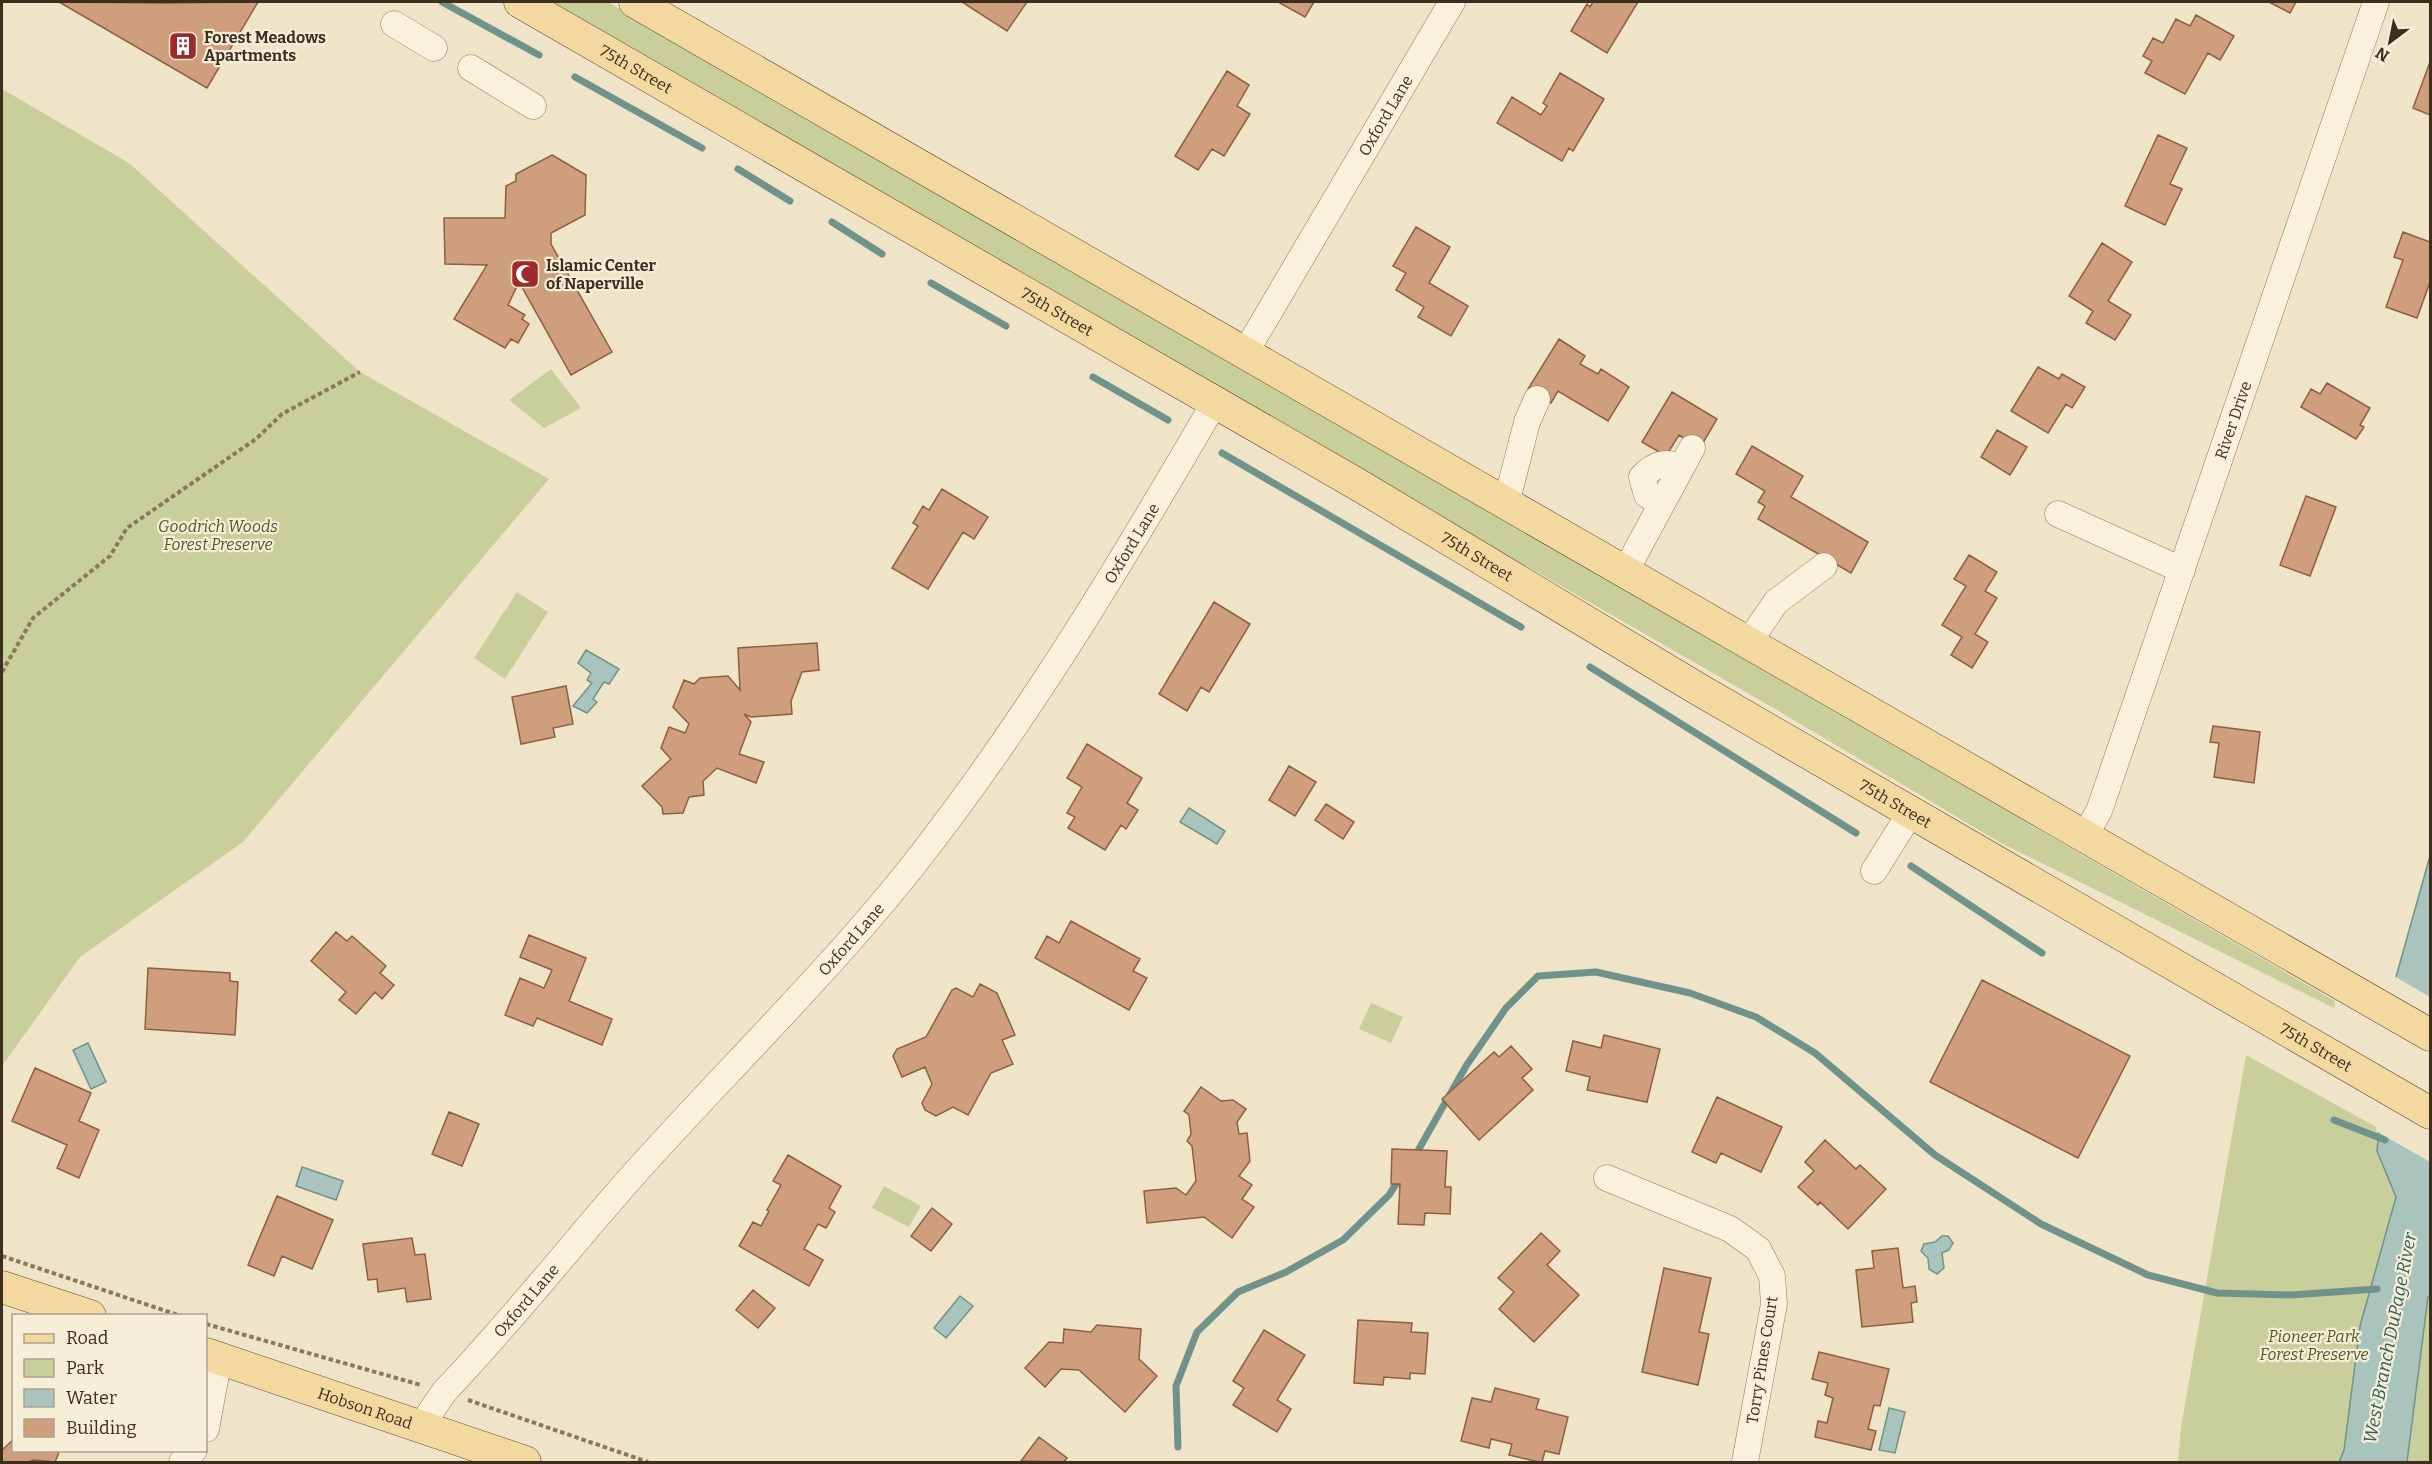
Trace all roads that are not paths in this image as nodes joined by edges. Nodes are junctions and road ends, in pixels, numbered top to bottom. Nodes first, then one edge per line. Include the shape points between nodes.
1 (520, 2) edge
2 (635, 2) edge
3 (1452, 2) edge
4 (2376, 2) edge
5 (394, 24) dead end
6 (434, 48) dead end
7 (471, 68) dead end
8 (533, 106) dead end
9 (1245, 353) junction
10 (1537, 399) dead end
11 (1215, 402) junction
12 (1687, 457) dead end
13 (1506, 504) junction
14 (2058, 514) dead end
15 (1824, 566) dead end
16 (2182, 570) junction
17 (1625, 572) junction
18 (1748, 643) junction
19 (1911, 812) junction
20 (2085, 835) junction
21 (1874, 871) dead end
22 (2430, 1035) edge
23 (2430, 1113) edge
24 (1607, 1178) dead end
25 (2, 1287) edge
26 (84, 1314) edge
27 (212, 1356) edge
28 (207, 1417) edge
29 (421, 1426) junction
30 (525, 1462) edge
31 (1744, 1462) edge

1 - 11 main road, 75th Street
2 - 9 main road
3 - 9 street, Oxford Lane
4 - 16 street, River Drive
5 - 6 street
7 - 8 street
9 - 13 main road
10 - 13 street via 1527,422
11 - 19 main road, 75th Street
11 - 29 street, Oxford Lane via 1151,513 1040,687 916,862 842,950 636,1172 444,1392
12 - 17 street via 1651,467 1642,477 1647,495 1662,503
13 - 17 main road
14 - 16 street
15 - 18 street via 1776,602
16 - 20 street, River Drive via 2099,812
17 - 18 main road
18 - 20 main road
19 - 21 street
19 - 23 main road, 75th Street
20 - 22 main road
24 - 31 street, Torry Pines Court via 1730,1229 1758,1249 1772,1276 1774,1304
25 - 26 main road
27 - 28 street
27 - 29 main road, Hobson Road
29 - 30 main road, Hobson Road

